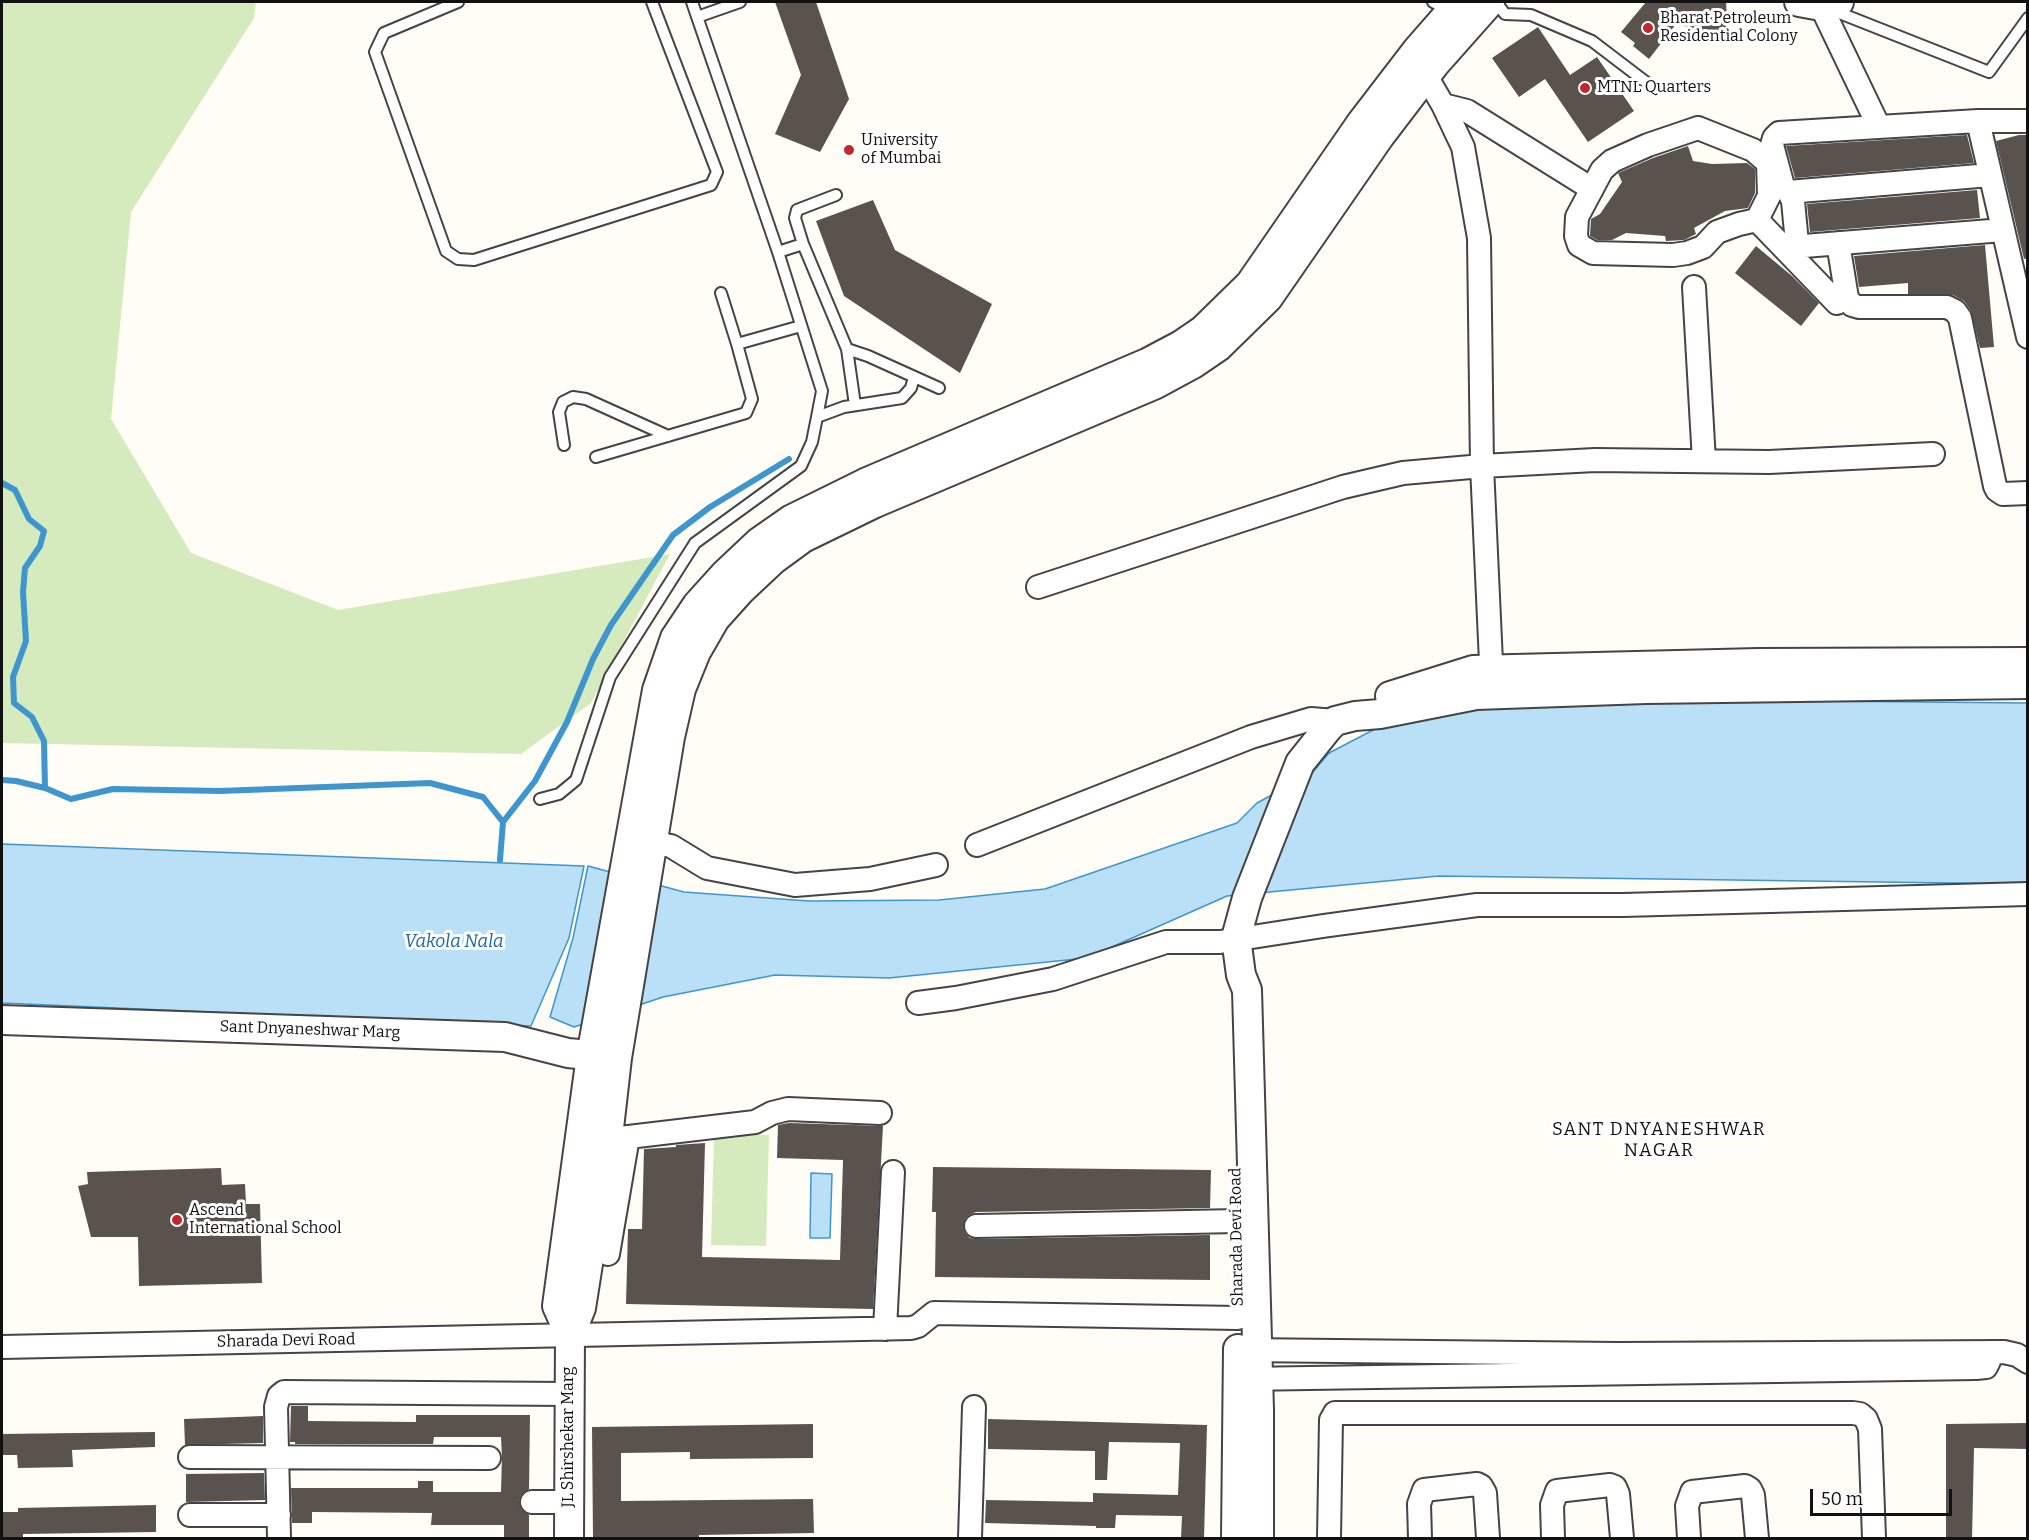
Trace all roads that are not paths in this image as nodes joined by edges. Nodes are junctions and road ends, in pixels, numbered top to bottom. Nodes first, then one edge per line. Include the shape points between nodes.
1 (458, 2) edge
2 (652, 2) edge
3 (692, 2) edge
4 (740, 2) edge
5 (1490, 2) edge
6 (1497, 2) edge
7 (1819, 3) edge
8 (1448, 5) edge
9 (697, 17) junction
10 (2028, 18) edge
11 (1418, 67) junction
12 (1655, 89) dead end
13 (1443, 105) junction
14 (1978, 121) junction
15 (2028, 121) edge
16 (1879, 127) junction
17 (1990, 175) junction
18 (1592, 189) junction
19 (1789, 192) junction
20 (836, 195) dead end
21 (1757, 220) junction
22 (2003, 230) junction
23 (1838, 243) junction
24 (803, 244) junction
25 (778, 252) junction
26 (1694, 287) dead end
27 (721, 294) dead end
28 (1837, 303) dead end
29 (801, 326) junction
30 (2028, 337) edge
31 (737, 344) junction
32 (847, 349) junction
33 (914, 377) junction
34 (939, 388) dead end
35 (855, 405) junction
36 (818, 417) junction
37 (668, 436) junction
38 (564, 445) dead end
39 (1933, 454) dead end
40 (596, 457) dead end
41 (1704, 461) junction
42 (1482, 466) junction
43 (2027, 492) edge
44 (870, 493) junction
45 (1038, 587) dead end
46 (2028, 663) edge
47 (1899, 675) junction
48 (1491, 682) junction
49 (2028, 684) edge
50 (1345, 718) junction
51 (540, 799) dead end
52 (654, 845) junction
53 (977, 845) dead end
54 (936, 865) dead end
55 (2028, 894) edge
56 (1236, 938) junction
57 (918, 1003) dead end
58 (2, 1020) edge
59 (609, 1028) junction
60 (604, 1057) junction
61 (880, 1113) dead end
62 (605, 1136) junction
63 (893, 1172) dead end
64 (1245, 1186) junction
65 (1239, 1221) junction
66 (976, 1226) dead end
67 (1238, 1318) junction
68 (885, 1329) junction
69 (570, 1335) junction
70 (2, 1347) edge
71 (1248, 1350) junction
72 (1322, 1351) junction
73 (1821, 1362) junction
74 (2028, 1362) edge
75 (1324, 1378) junction
76 (1248, 1379) junction
77 (569, 1394) junction
78 (974, 1407) dead end
79 (190, 1457) dead end
80 (489, 1458) dead end
81 (278, 1459) junction
82 (531, 1502) dead end
83 (569, 1502) junction
84 (190, 1515) dead end
85 (279, 1515) junction
86 (279, 1539) edge
87 (569, 1539) edge
88 (970, 1539) edge
89 (1236, 1539) edge
90 (1259, 1539) edge
91 (1329, 1539) edge
92 (1420, 1539) edge
93 (1488, 1539) edge
94 (1553, 1539) edge
95 (1622, 1539) edge
96 (1689, 1539) edge
97 (1757, 1539) edge
98 (1874, 1539) edge

1 - 2 lane via 384,33 375,52 446,251 458,259 474,260 711,185 717,172
3 - 9 lane
4 - 9 lane
5 - 11 street
6 - 12 lane via 1505,14 1531,15 1592,41
7 - 10 lane via 1989,72
7 - 16 street
8 - 11 street
9 - 25 lane
11 - 13 street
11 - 44 street via 1385,110 1268,298 1218,347 1156,384
13 - 18 street via 1467,111
13 - 42 street via 1463,147 1479,238
14 - 15 street
14 - 16 street
14 - 17 street
16 - 19 street via 1779,133 1772,145 1783,186
17 - 19 street
17 - 22 street
18 - 21 street via 1577,217 1576,237 1579,245 1593,253 1687,253 1703,247 1717,232
18 - 21 street via 1612,161 1698,128 1753,150 1768,163 1769,196
19 - 23 street via 1797,243
20 - 24 lane via 797,210 795,218
21 - 28 street
22 - 23 street
22 - 30 street
23 - 43 street via 1847,298 1852,304 1955,311 1995,486 2003,494
24 - 25 lane
24 - 32 lane
25 - 29 lane
26 - 41 street
27 - 31 lane
29 - 31 lane
29 - 36 lane via 822,391
31 - 37 lane via 752,399 746,413
32 - 33 lane
32 - 35 lane
33 - 34 lane
33 - 35 lane via 902,398
35 - 36 lane
36 - 51 lane via 801,466 695,543 610,677 576,780 559,794
37 - 38 lane via 586,399 573,398 563,402 559,412
37 - 40 lane
39 - 41 street
41 - 42 street via 1594,460
42 - 45 street via 1403,473 1343,487
42 - 48 street
44 - 52 street via 773,560 715,619 681,688
44 - 59 street via 792,519 759,542 697,605 675,638 657,690 626,858
46 - 47 street
47 - 48 street
47 - 49 street
48 - 50 street via 1473,670 1446,689 1381,699
50 - 53 street via 1311,719 1251,737
50 - 56 street via 1300,763 1246,898
52 - 54 street via 670,846 707,868 795,885 870,879
52 - 59 street
55 - 56 street via 1477,905
56 - 57 street via 1212,943 1166,942 1053,979
56 - 64 street, Sharada Devi Road via 1241,975 1232,995
58 - 60 street, Sant Dnyaneshwar Marg via 505,1037 568,1053
59 - 60 street
60 - 62 street
61 - 62 street via 788,1109 755,1122
62 - 69 street via 606,1254
62 - 69 street via 557,1306
63 - 68 street
64 - 65 street, Sharada Devi Road
64 - 71 street
65 - 66 street
65 - 67 street, Sharada Devi Road
67 - 68 street, Sharada Devi Road via 934,1313 918,1326
67 - 71 street, Sharada Devi Road
68 - 69 street, Sharada Devi Road
69 - 70 street, Sharada Devi Road
69 - 77 street, JL Shirshekar Marg
71 - 72 street
71 - 76 street, Sharada Devi Road
72 - 73 street via 1618,1354
72 - 75 street
73 - 74 street via 1990,1352 2017,1355
73 - 75 street
75 - 76 street
76 - 89 street, Sharada Devi Road
76 - 90 street via 1259,1410
77 - 81 street via 284,1392 276,1407
77 - 83 street, JL Shirshekar Marg
78 - 88 street
79 - 81 street
80 - 81 street
81 - 85 street
82 - 83 street
83 - 87 street, JL Shirshekar Marg
84 - 85 street
85 - 86 street
91 - 98 street via 1330,1420 1335,1413 1853,1413 1866,1419 1870,1429
92 - 93 street via 1419,1504 1424,1490 1477,1484 1485,1493
94 - 95 street via 1552,1505 1557,1491 1610,1485 1618,1494
96 - 97 street via 1687,1506 1692,1492 1745,1486 1753,1495

